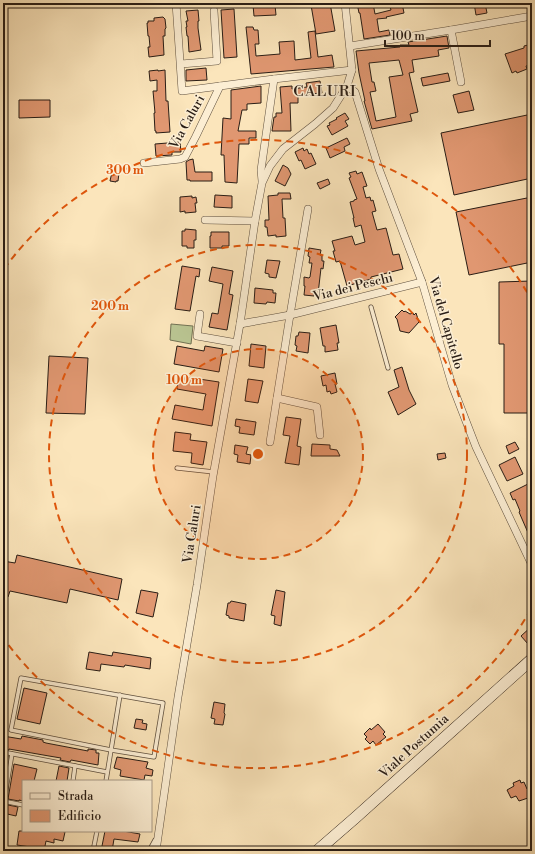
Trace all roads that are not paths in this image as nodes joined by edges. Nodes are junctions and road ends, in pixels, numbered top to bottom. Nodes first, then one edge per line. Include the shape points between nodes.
1 (176, 3) edge
2 (345, 3) edge
3 (214, 11) dead end
4 (532, 16) edge
5 (451, 30) junction
6 (350, 46) junction
7 (181, 64) junction
8 (352, 70) junction
9 (274, 79) junction
10 (461, 82) dead end
11 (220, 86) junction
12 (346, 86) junction
13 (144, 163) dead end
14 (262, 183) junction
15 (308, 209) dead end
16 (205, 220) dead end
17 (255, 221) junction
18 (422, 282) junction
19 (371, 307) dead end
20 (200, 314) dead end
21 (290, 315) junction
22 (240, 324) junction
23 (237, 343) junction
24 (388, 368) dead end
25 (277, 398) junction
26 (320, 435) dead end
27 (270, 442) dead end
28 (177, 468) dead end
29 (214, 472) junction
30 (532, 565) edge
31 (531, 659) edge
32 (120, 695) junction
33 (111, 750) junction
34 (3, 752) edge
35 (12, 754) junction
36 (75, 766) junction
37 (107, 772) junction
38 (72, 780) edge
39 (106, 780) edge
40 (3, 801) edge
41 (22, 805) edge
42 (97, 832) edge
43 (158, 836) junction
44 (93, 851) edge
45 (149, 851) edge
46 (156, 851) edge
47 (317, 851) edge

1 - 7 street, Via Caluri
2 - 6 street, Via Caluri
3 - 7 street via 217,61
4 - 5 street
5 - 6 street
5 - 10 street
6 - 8 street, Via Caluri
7 - 11 street, Via Caluri via 182,91
8 - 9 street, Via Caluri
8 - 12 street, Via Caluri
9 - 11 street, Via Caluri
9 - 14 street, Via Caluri via 261,170
11 - 13 street, Via Caluri via 185,157
12 - 14 street, Via Caluri via 333,108 283,149 270,166
12 - 18 street, Via del Capitello via 355,92 379,168
14 - 17 street, Via Caluri
15 - 21 street, Via dei Peschi
16 - 17 street
17 - 22 street, Via Caluri
18 - 21 street, Via dei Peschi
18 - 30 street, Via del Capitello via 452,385 476,448
19 - 24 lane
20 - 23 street via 197,336
21 - 22 street, Via dei Peschi
21 - 25 street, Via dei Peschi
22 - 23 street, Via Caluri
23 - 29 street, Via Caluri
25 - 26 street via 317,407
25 - 27 street, Via dei Peschi
28 - 29 lane
29 - 43 street, Via Caluri
31 - 47 main road, Viale Postumia
32 - 33 lane
32 - 33 lane via 163,703 154,756
32 - 33 lane via 21,678 11,730
33 - 37 lane
34 - 35 lane
35 - 36 lane
35 - 40 lane
36 - 37 lane
36 - 38 lane
37 - 39 lane
40 - 41 lane
42 - 44 lane
43 - 45 lane
43 - 46 street, Via Caluri

